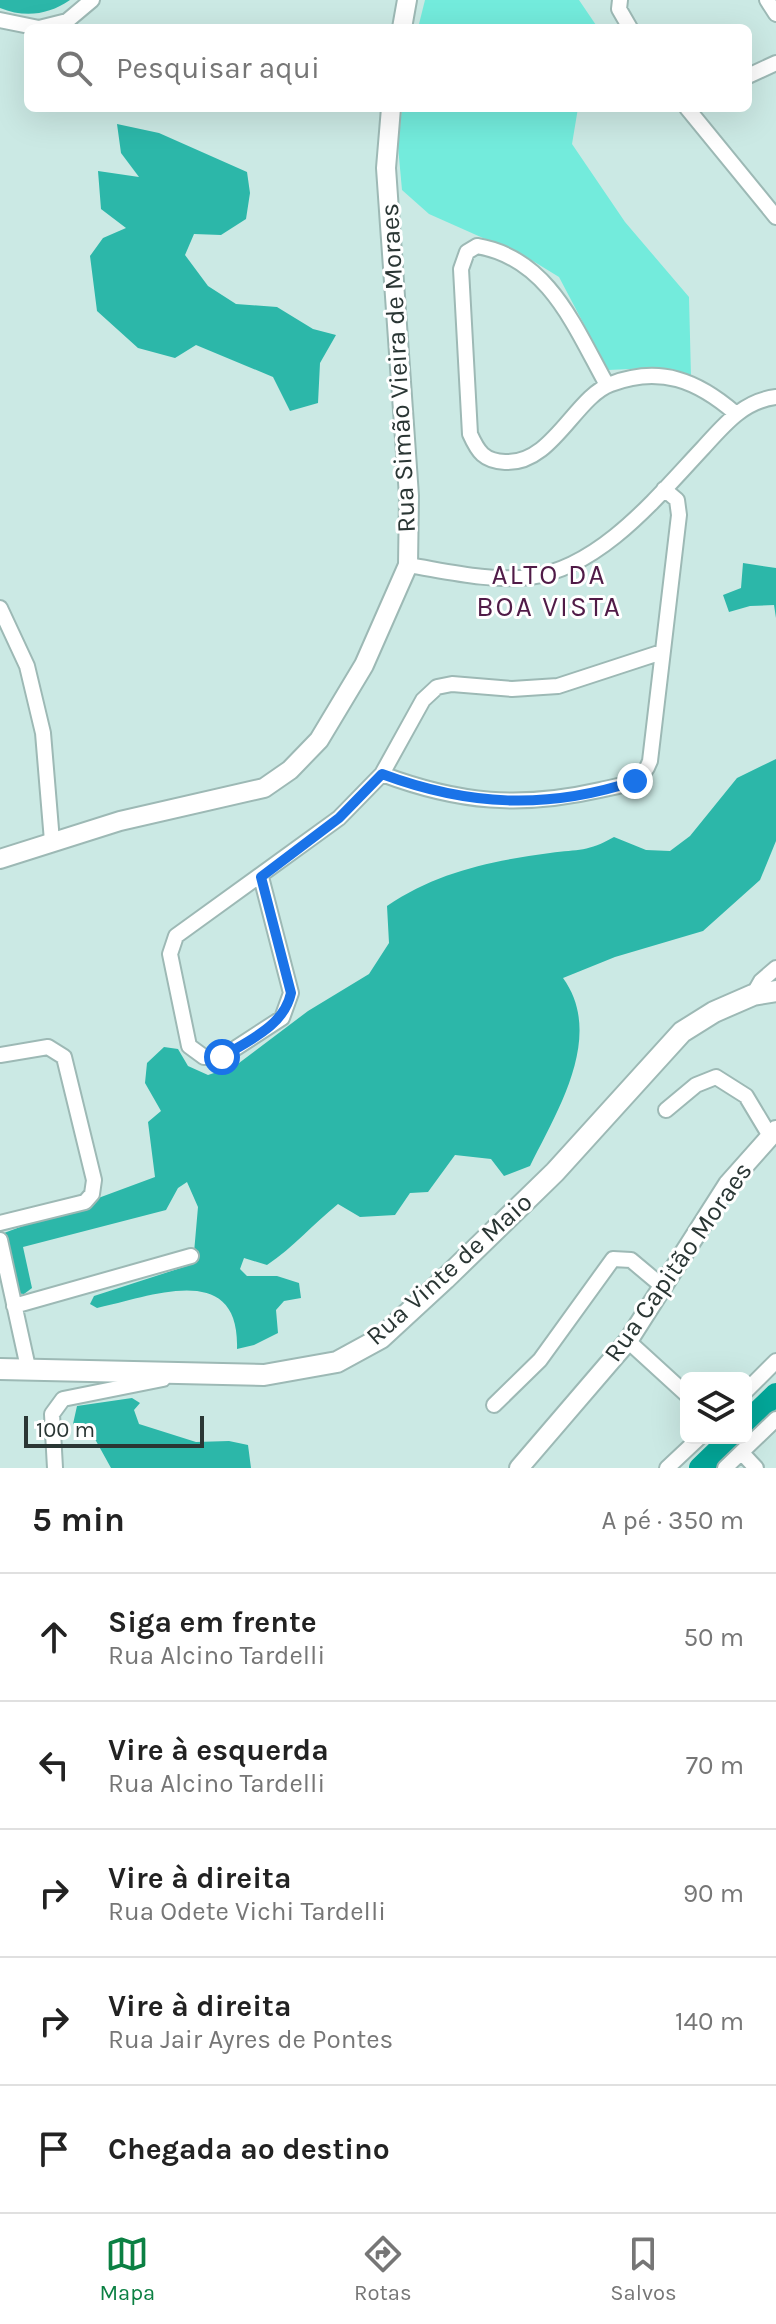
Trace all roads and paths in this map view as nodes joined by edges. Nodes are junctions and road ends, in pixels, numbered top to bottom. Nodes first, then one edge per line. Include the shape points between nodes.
1 (92, 0) edge
2 (407, 0) edge
3 (620, 0) edge
4 (767, 0) edge
5 (776, 14) edge
6 (0, 20) edge
7 (55, 24) edge
8 (403, 24) edge
9 (628, 24) edge
10 (24, 25) edge
11 (776, 63) edge
12 (752, 74) edge
13 (391, 112) edge
14 (690, 112) edge
15 (776, 217) edge
16 (607, 385) junction
17 (776, 397) edge
18 (735, 413) junction
19 (664, 489) junction
20 (408, 565) junction
21 (0, 608) edge
22 (662, 652) junction
23 (382, 774) junction
24 (52, 841) junction
25 (0, 859) edge
26 (261, 877) junction
27 (776, 968) edge
28 (776, 991) edge
29 (753, 995) junction
30 (0, 1055) edge
31 (666, 1110) dead end
32 (773, 1133) edge
33 (0, 1223) edge
34 (0, 1240) edge
35 (191, 1256) dead end
36 (662, 1286) junction
37 (14, 1306) junction
38 (628, 1341) junction
39 (776, 1361) edge
40 (0, 1369) edge
41 (29, 1372) junction
42 (191, 1374) junction
43 (752, 1385) edge
44 (680, 1389) edge
45 (494, 1405) dead end
46 (776, 1419) edge
47 (693, 1444) edge
48 (742, 1453) junction
49 (55, 1468) edge
50 (519, 1468) edge
51 (667, 1468) edge
52 (725, 1468) edge
53 (756, 1468) edge

1 - 7 street via 67,21
2 - 8 street
3 - 9 street
4 - 5 street
6 - 10 street
11 - 12 street
13 - 20 street, Rua Simão Vieira de Moraes via 386,168 409,496
14 - 15 street
16 - 16 street via 537,453 515,463 492,462 477,452 470,434 461,269 467,252 486,247 543,279 558,296
16 - 18 street via 634,378 692,382
17 - 18 street
18 - 19 street
19 - 20 street via 600,547 561,569 528,577
19 - 22 street via 677,500 679,515
20 - 24 street, Rua Simão Vieira de Moraes via 364,665 319,740 290,770 264,788
21 - 24 street via 27,666 43,733
22 - 23 street via 558,686 437,687 423,700
22 - 23 street via 650,761 635,781 555,800 499,803
23 - 26 street via 339,818
24 - 25 street, Rua Simão Vieira de Moraes
26 - 26 street via 176,936 170,954 189,1046 204,1057 222,1057 282,1018 288,1006 291,993
27 - 29 street
28 - 29 main road, Rua Vinte de Maio
29 - 42 main road, Rua Vinte de Maio via 682,1032 555,1172 381,1338 337,1362 303,1371
30 - 33 street via 48,1047 64,1057 94,1180 85,1202
31 - 32 street via 696,1085 716,1077 746,1096
32 - 36 street, Rua Capitão Moraes via 728,1184
34 - 37 street
35 - 37 street
36 - 38 street, Rua Capitão Moraes
36 - 45 street via 631,1260 613,1259 540,1360
37 - 41 street
38 - 44 street
38 - 50 street, Rua Capitão Moraes
39 - 43 street
40 - 41 main road, Rua Vinte de Maio
41 - 42 main road, Rua Vinte de Maio
42 - 49 street via 63,1399 52,1414
46 - 48 street
47 - 51 street
48 - 52 street
48 - 53 street

